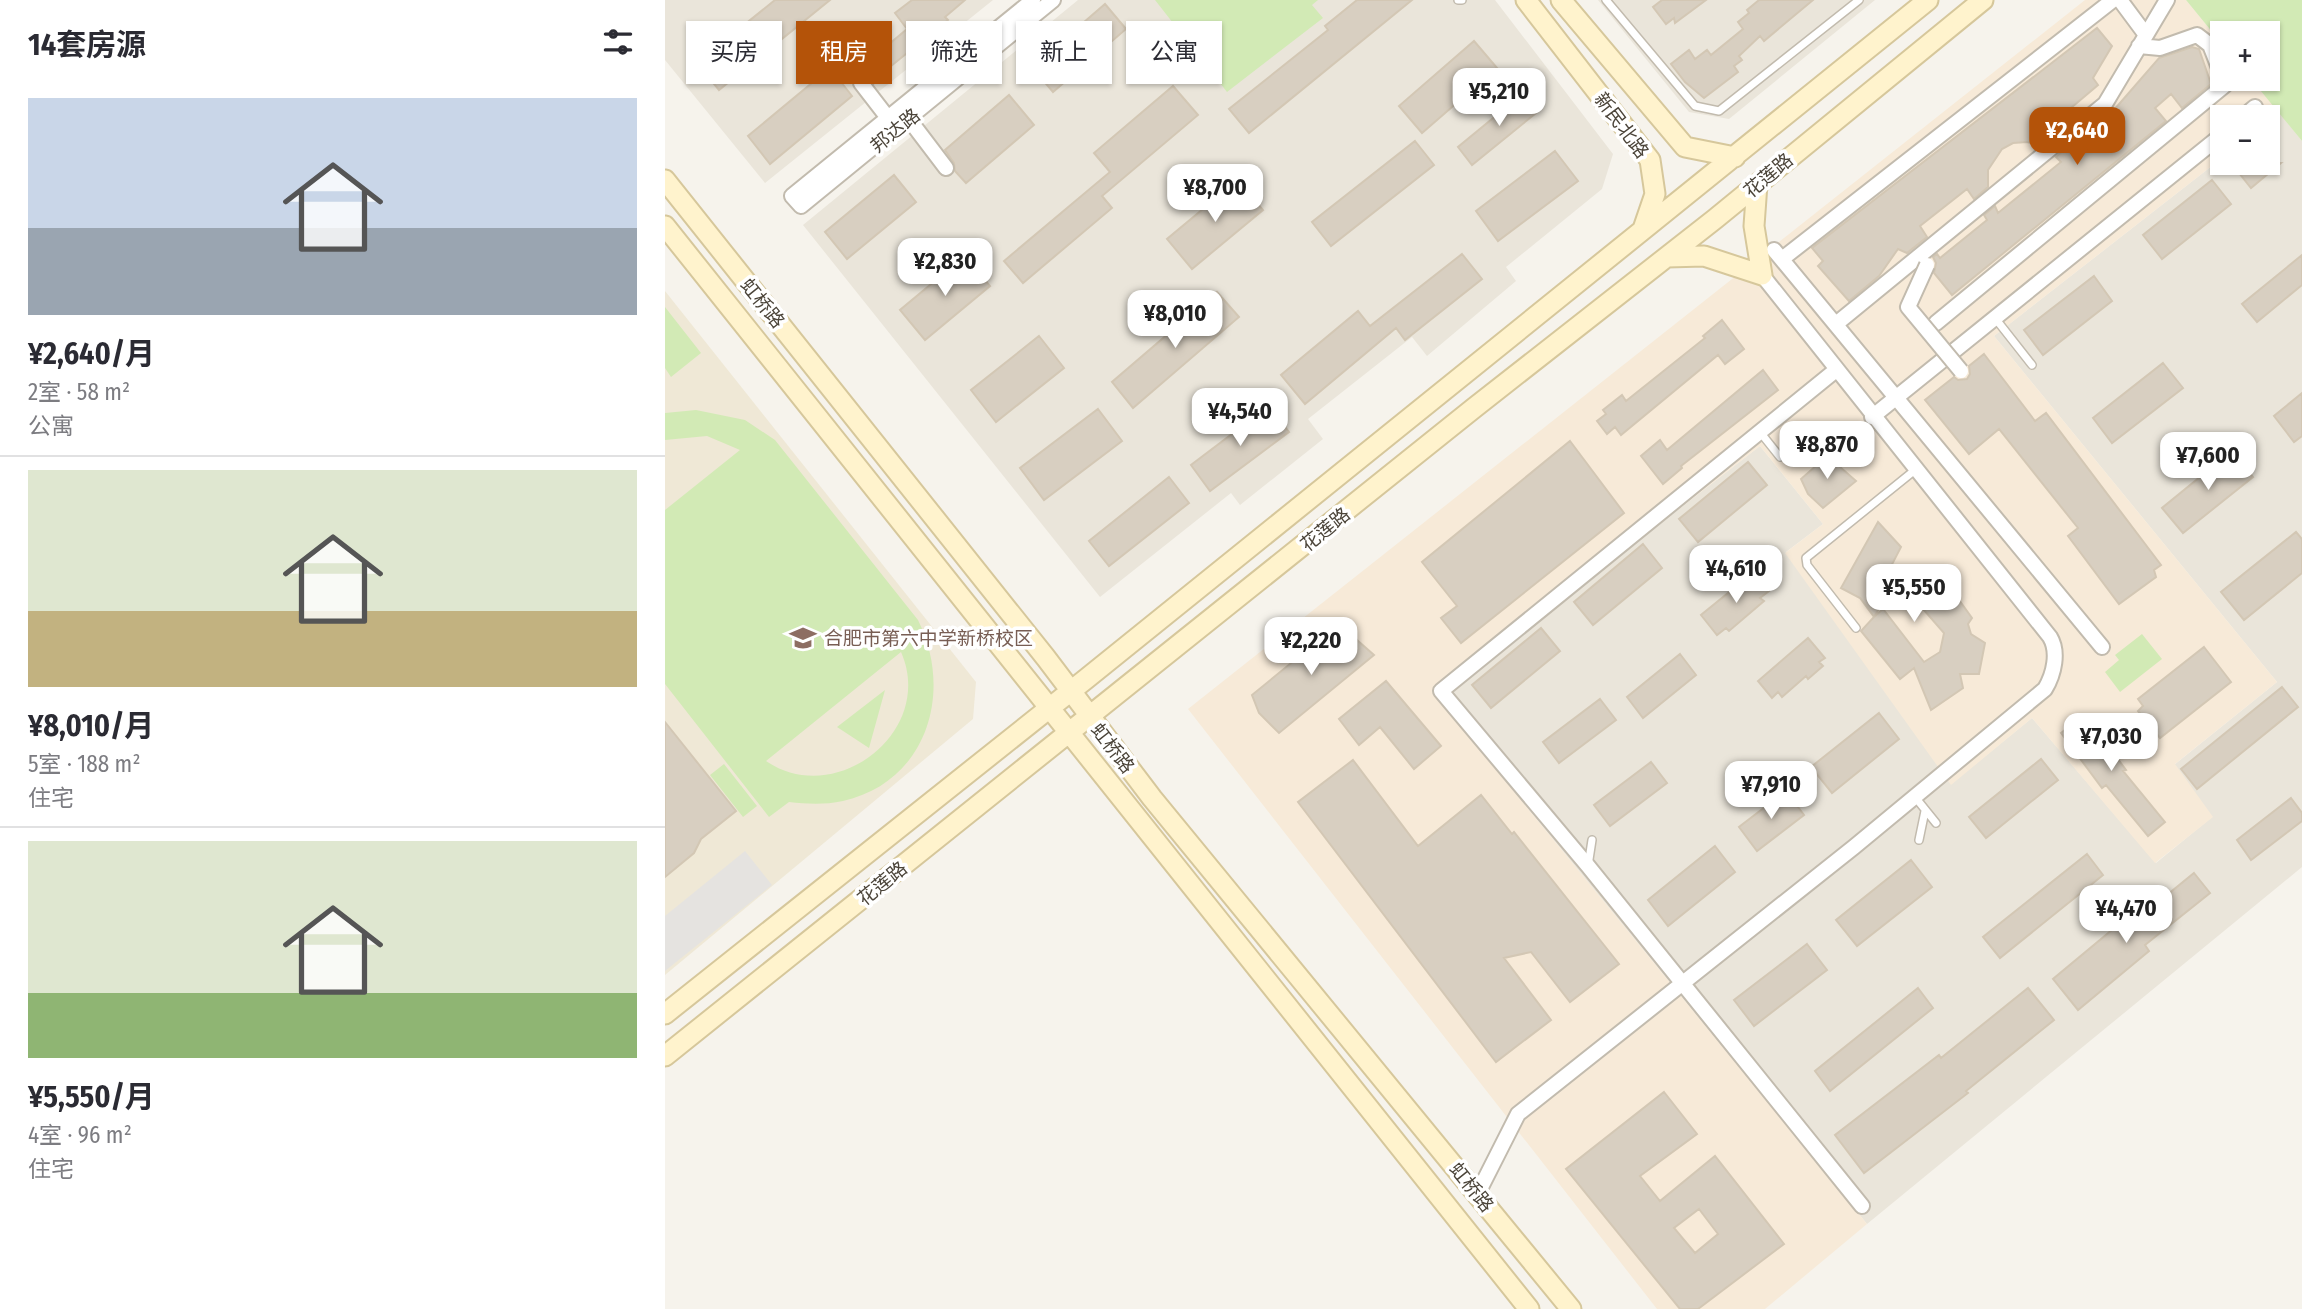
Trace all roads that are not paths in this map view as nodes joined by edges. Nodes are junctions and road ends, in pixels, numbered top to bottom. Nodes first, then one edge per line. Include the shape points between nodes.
1 (1033, 0) edge
2 (1053, 0) edge
3 (1525, 0) edge
4 (1561, 0) edge
5 (1606, 0) edge
6 (1859, 0) edge
7 (1928, 0) edge
8 (1983, 0) edge
9 (2113, 0) edge
10 (2120, 0) edge
11 (2167, 0) edge
12 (2142, 41) junction
13 (2210, 45) edge
14 (862, 84) edge
15 (2218, 91) edge
16 (888, 118) junction
17 (908, 118) junction
18 (2210, 144) edge
19 (1735, 157) junction
20 (946, 168) dead end
21 (665, 180) edge
22 (1757, 184) junction
23 (665, 226) edge
24 (1643, 229) junction
25 (1667, 257) junction
26 (1927, 265) dead end
27 (1762, 275) junction
28 (1995, 318) junction
29 (1936, 323) dead end
30 (1836, 324) junction
31 (2032, 365) dead end
32 (1836, 370) junction
33 (1961, 371) dead end
34 (1896, 397) junction
35 (1873, 416) junction
36 (1760, 432) junction
37 (1780, 457) dead end
38 (1915, 470) junction
39 (1008, 611) junction
40 (1153, 626) junction
41 (1856, 628) dead end
42 (985, 629) junction
43 (2102, 647) dead end
44 (1173, 651) junction
45 (1071, 691) junction
46 (1050, 708) junction
47 (1090, 718) junction
48 (1068, 734) junction
49 (961, 780) junction
50 (1915, 797) junction
51 (1152, 798) junction
52 (980, 804) junction
53 (1925, 811) junction
54 (1131, 813) junction
55 (1936, 823) dead end
56 (1592, 840) dead end
57 (1919, 840) dead end
58 (1588, 866) junction
59 (1682, 984) junction
60 (665, 1014) edge
61 (665, 1056) edge
62 (1478, 1193) junction
63 (1863, 1206) dead end
64 (1529, 1309) edge
65 (1571, 1309) edge

1 - 16 street, 邦达路
2 - 17 street, 邦达路
3 - 24 main road, 新民北路 via 1650,160 1655,194
4 - 19 main road, 新民北路 via 1685,147
5 - 6 lane via 1695,106 1720,111
7 - 19 main road, 花莲路
8 - 22 main road, 花莲路
9 - 30 street via 1778,255
10 - 12 street
11 - 12 street
12 - 13 street via 2160,48 2197,34
12 - 30 street via 2105,104
14 - 16 street
15 - 29 street
16 - 17 street, 邦达路 via 797,201
17 - 20 street
18 - 28 street
19 - 24 main road, 花莲路
21 - 39 main road, 虹桥路
22 - 25 main road, 花莲路
22 - 27 main road via 1754,226
23 - 42 main road, 虹桥路
24 - 40 main road, 花莲路
25 - 27 main road via 1704,256
25 - 44 main road, 花莲路
26 - 33 street, bridge via 1908,307
27 - 32 street
28 - 31 lane
28 - 34 street
30 - 34 street
32 - 35 street
32 - 36 street
34 - 35 street
34 - 43 street
35 - 38 street
36 - 37 lane
36 - 58 street via 1441,691
38 - 41 lane via 1806,558
38 - 50 street via 2050,637 2055,655 2045,689
39 - 42 main road
39 - 45 main road, 虹桥路
40 - 44 main road
40 - 45 main road, 花莲路
42 - 46 main road, 虹桥路
44 - 47 main road, 花莲路
45 - 46 main road, 花莲路
45 - 47 main road, 虹桥路
46 - 48 main road, 虹桥路
46 - 49 main road, 花莲路
47 - 48 main road, 花莲路
47 - 51 main road, 虹桥路
48 - 52 main road, 花莲路
48 - 54 main road, 虹桥路
49 - 52 main road
49 - 60 main road, 花莲路
50 - 53 lane
50 - 59 street
51 - 54 main road
51 - 62 main road, 虹桥路
52 - 61 main road, 花莲路
53 - 55 lane
53 - 57 lane
54 - 64 main road, 虹桥路
56 - 58 lane
58 - 59 street
59 - 62 street via 1518,1114
59 - 63 street
62 - 65 main road, 虹桥路

